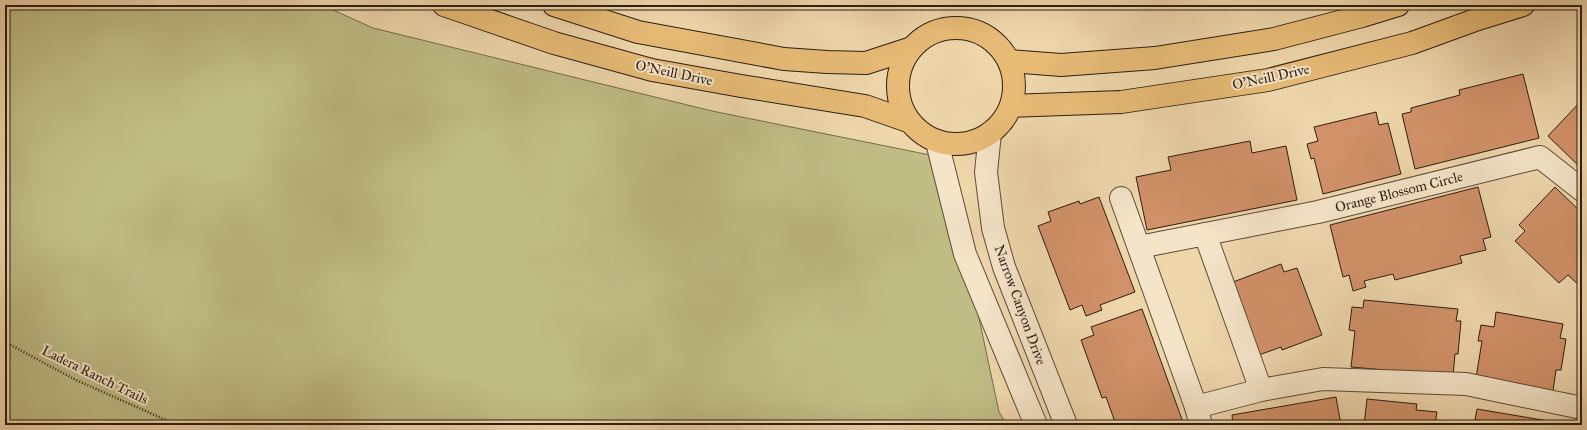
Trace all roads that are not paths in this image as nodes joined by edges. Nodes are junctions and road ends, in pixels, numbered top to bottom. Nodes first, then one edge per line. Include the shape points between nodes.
1 (444, 5) edge
2 (554, 5) edge
3 (1398, 5) edge
4 (1523, 5) edge
5 (909, 49) junction
6 (1009, 61) junction
7 (1011, 106) junction
8 (908, 121) junction
9 (990, 133) junction
10 (937, 142) junction
11 (1582, 190) edge
12 (1121, 198) dead end
13 (1205, 234) junction
14 (1139, 247) junction
15 (1261, 390) junction
16 (1582, 408) edge
17 (1199, 416) edge
18 (1036, 425) edge
19 (1066, 425) edge

1 - 8 main road, O'Neill Drive via 554,43 652,70 865,106
2 - 5 main road, O'Neill Drive via 638,32 784,59 866,63
3 - 6 main road via 1274,39 1155,58 1060,65
4 - 7 main road, O'Neill Drive via 1412,42 1268,80 1121,102
5 - 6 main road, O'Neill Drive via 924,36 943,28 963,27 982,33 998,45
5 - 8 main road, O'Neill Drive via 900,66 897,85 900,104
6 - 7 main road, O'Neill Drive via 1014,76
7 - 9 main road, O'Neill Drive via 1003,121
8 - 10 main road, O'Neill Drive via 921,134
9 - 10 main road, O'Neill Drive via 974,142 955,145
9 - 19 street, Narrow Canyon Drive via 986,172 993,228 1004,267
10 - 18 street, Narrow Canyon Drive via 964,254
11 - 13 street, Orange Blossom Circle via 1540,157 1318,212
12 - 14 street
13 - 14 street, Orange Blossom Circle
13 - 15 street
14 - 17 street
15 - 16 street via 1324,378 1466,384
15 - 17 street

